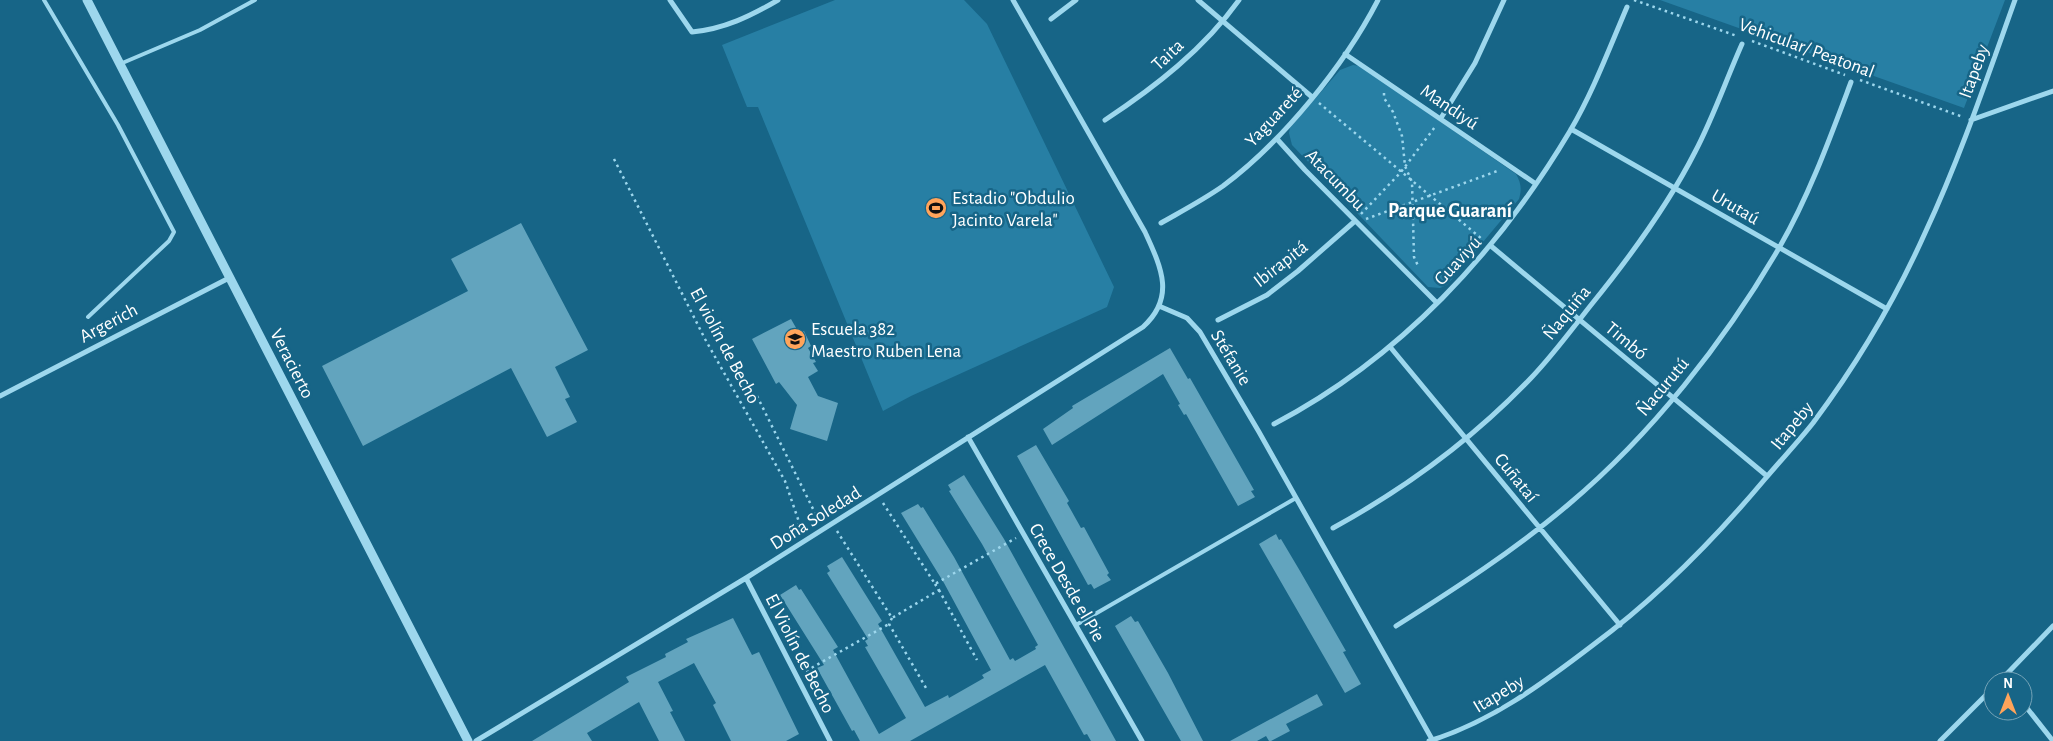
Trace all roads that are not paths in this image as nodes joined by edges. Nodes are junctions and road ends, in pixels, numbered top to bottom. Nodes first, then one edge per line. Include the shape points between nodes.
1 (44, 0) edge
2 (87, 0) edge
3 (256, 0) edge
4 (670, 0) edge
5 (778, 0) edge
6 (1013, 0) edge
7 (1076, 0) edge
8 (1198, 0) edge
9 (1239, 0) edge
10 (1378, 0) edge
11 (1504, 0) edge
12 (2015, 0) edge
13 (1628, 7) dead end
14 (1051, 18) dead end
15 (1222, 21) junction
16 (1742, 44) dead end
17 (1345, 54) junction
18 (120, 64) junction
19 (1851, 82) dead end
20 (2053, 91) edge
21 (1312, 97) junction
22 (1441, 118) junction
23 (1105, 120) dead end
24 (1972, 120) junction
25 (1571, 130) junction
26 (1277, 139) junction
27 (1536, 184) junction
28 (1675, 189) junction
29 (1355, 221) junction
30 (1161, 223) dead end
31 (1491, 246) junction
32 (1779, 248) junction
33 (232, 277) junction
34 (1437, 303) junction
35 (1159, 306) junction
36 (1887, 309) junction
37 (88, 317) dead end
38 (1218, 320) dead end
39 (1579, 320) junction
40 (1391, 348) junction
41 (0, 396) edge
42 (1674, 398) junction
43 (1274, 424) dead end
44 (968, 437) junction
45 (1466, 439) junction
46 (1767, 476) junction
47 (1296, 498) junction
48 (1333, 528) dead end
49 (1539, 529) junction
50 (746, 578) junction
51 (1076, 625) junction
52 (1620, 625) junction
53 (1396, 626) dead end
54 (2053, 626) edge
55 (2011, 671) edge
56 (1983, 698) edge
57 (2033, 716) edge
58 (468, 741) edge
59 (476, 741) edge
60 (830, 741) edge
61 (1142, 741) edge
62 (1431, 741) edge
63 (1940, 741) edge
64 (2053, 741) edge

1 - 37 lane via 118,125 174,232 169,241
2 - 18 street, Veracierto
3 - 18 lane via 200,30
4 - 5 street via 692,32 751,16
6 - 35 street via 1145,232 1162,272
7 - 14 street
8 - 15 street
9 - 15 street, Taita
10 - 17 street, Yaguareté
11 - 22 street via 1474,63
12 - 24 street, Itapeby
13 - 25 street, Guaviyú
15 - 21 street
15 - 23 street, Taita via 1157,84
16 - 28 street, Ñaquiña via 1696,151
17 - 21 street, Yaguareté
17 - 22 street, Mandiyú
18 - 33 street, Veracierto
19 - 32 street, Ñacurutú via 1803,199
20 - 24 street
21 - 26 street, Yaguareté
22 - 27 street, Mandiyú
24 - 36 street, Itapeby via 1936,210
25 - 27 street, Guaviyú
25 - 28 street, Urutaú
26 - 29 street, Atacumbu
26 - 30 street, Yaguareté via 1223,185
27 - 31 street, Guaviyú
28 - 32 street, Urutaú
28 - 39 street, Ñaquiña via 1626,262
29 - 34 street, Atacumbu
29 - 38 street, Ibirapitá via 1266,295
31 - 34 street, Guaviyú
31 - 39 street, Timbó
32 - 36 street, Urutaú
32 - 42 street, Ñacurutú via 1739,310
33 - 41 street, Argerich
33 - 58 street, Veracierto
34 - 40 street, Guaviyú
35 - 44 street, Doña Soledad via 1143,327
35 - 47 street, Stéfanie via 1187,318 1200,332
36 - 46 street, Itapeby via 1834,394
39 - 42 street, Timbó
39 - 45 street, Ñaquiña via 1531,378
40 - 43 street, Guaviyú
40 - 45 street, Cuñataí
42 - 46 street, Timbó
42 - 49 street, Ñacurutú via 1609,467
44 - 50 street, Doña Soledad
44 - 51 street, Crece Desde el Pie
45 - 48 street, Ñaquiña via 1382,501
45 - 49 street, Cuñataí
46 - 52 street, Itapeby via 1706,546
47 - 51 lane
47 - 62 street, Stéfanie
49 - 52 street, Cuñataí
49 - 53 street, Ñacurutú via 1466,582
50 - 59 street, Doña Soledad
50 - 60 street, El Violín de Becho
51 - 61 street, Crece Desde el Pie
52 - 62 street, Itapeby via 1516,701 1476,724
54 - 55 street
56 - 63 street
57 - 64 street

